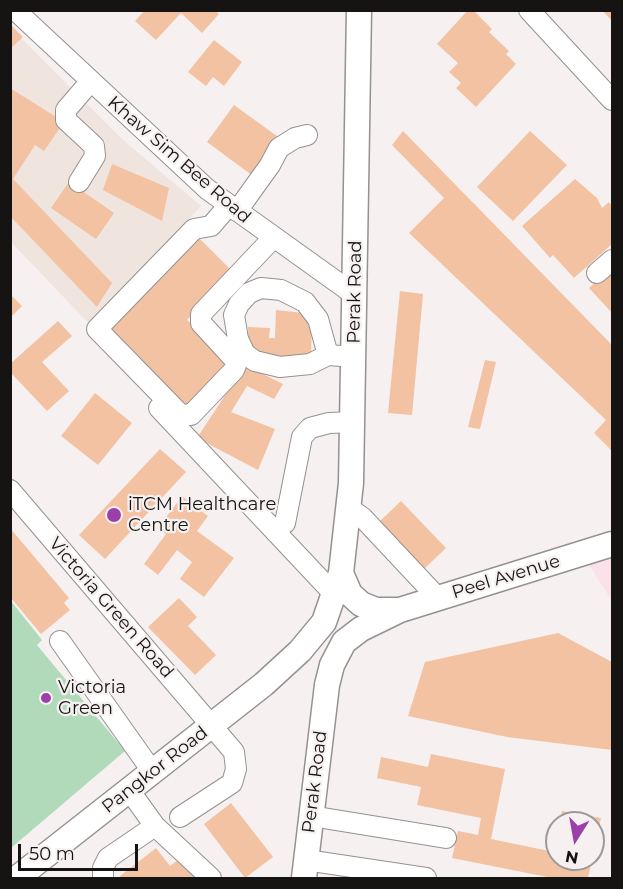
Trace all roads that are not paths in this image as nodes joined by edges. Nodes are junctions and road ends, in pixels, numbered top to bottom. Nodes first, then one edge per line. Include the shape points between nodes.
1 (15, 10) edge
2 (359, 10) edge
3 (529, 10) edge
4 (90, 82) junction
5 (612, 100) edge
6 (307, 135) dead end
7 (79, 182) dead end
8 (233, 208) junction
9 (273, 238) junction
10 (612, 260) edge
11 (597, 273) dead end
12 (355, 295) junction
13 (95, 338) dead end
14 (328, 355) junction
15 (354, 357) junction
16 (354, 422) junction
17 (10, 490) edge
18 (349, 508) junction
19 (285, 523) dead end
20 (612, 544) edge
21 (338, 583) junction
22 (438, 598) junction
23 (400, 610) junction
24 (60, 641) dead end
25 (264, 684) junction
26 (327, 685) junction
27 (212, 725) junction
28 (152, 771) junction
29 (129, 790) junction
30 (311, 816) junction
31 (180, 817) dead end
32 (155, 826) junction
33 (446, 838) dead end
34 (305, 869) edge
35 (359, 869) junction
36 (17, 879) edge
37 (103, 879) edge
38 (211, 879) edge
39 (334, 879) edge
40 (426, 879) edge

1 - 4 street, Khaw Sim Bee Road
2 - 12 main road, Perak Road
3 - 5 street
4 - 7 street via 66,110 66,120 94,146 95,156
4 - 8 street, Khaw Sim Bee Road
6 - 8 street via 279,148
8 - 9 street, Khaw Sim Bee Road
8 - 9 street via 211,226 194,229 97,329 180,414 191,415 236,365 201,323 201,314
9 - 12 street, Khaw Sim Bee Road
10 - 11 street
12 - 15 main road, Perak Road
13 - 21 street
14 - 14 street via 318,319 305,302 281,290 261,288 249,293 239,304 234,315 238,339 245,354 255,361 279,366 310,364
14 - 15 street
15 - 16 main road, Perak Road
16 - 18 main road, Perak Road
16 - 19 street via 310,428 302,437
17 - 27 street, Victoria Green Road
18 - 21 main road, Perak Road
18 - 22 street
20 - 22 main road, Peel Avenue
21 - 23 main road, Peel Avenue via 361,604 376,610
21 - 25 main road, Pangkor Road via 320,630
22 - 23 main road, Peel Avenue
23 - 26 main road, Peel Avenue via 344,642
24 - 28 street
25 - 26 main road, Pangkor Road via 307,662 318,667
25 - 27 main road, Pangkor Road
26 - 30 main road, Perak Road
27 - 28 main road, Pangkor Road
27 - 31 street, Victoria Green Road via 234,752 236,768 232,783
28 - 29 main road, Pangkor Road
29 - 32 street
29 - 36 main road, Pangkor Road
30 - 33 street
30 - 34 main road, Perak Road
32 - 37 street via 108,858
32 - 38 street
34 - 35 street
35 - 39 street
35 - 40 street

